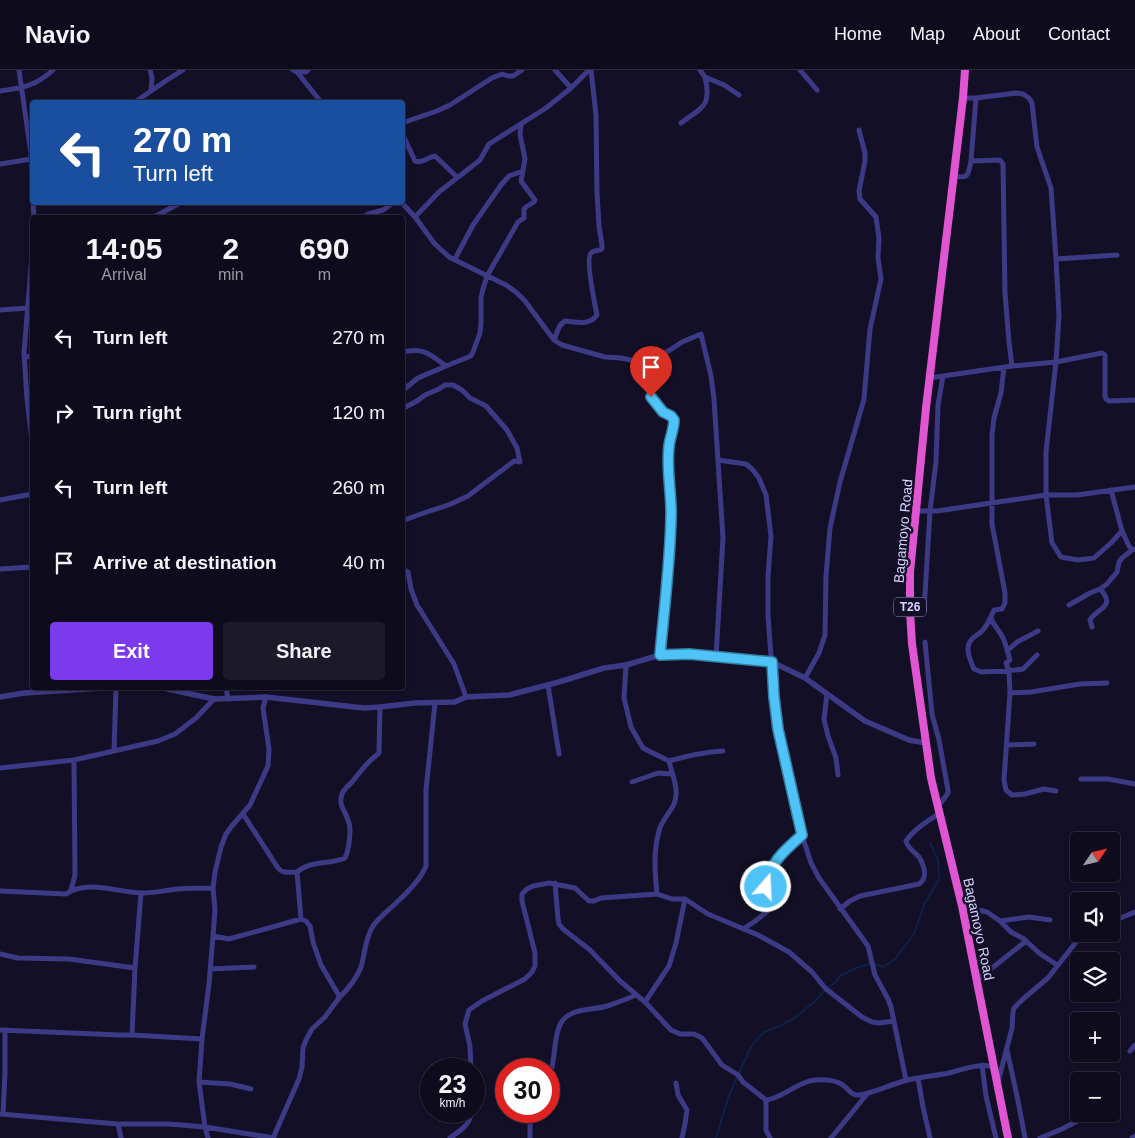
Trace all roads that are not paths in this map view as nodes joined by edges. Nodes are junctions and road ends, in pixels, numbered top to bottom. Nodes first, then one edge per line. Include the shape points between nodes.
1 (19, 70) edge
2 (53, 70) edge
3 (150, 70) edge
4 (183, 70) edge
5 (308, 70) edge
6 (522, 70) edge
7 (555, 70) edge
8 (590, 70) edge
9 (700, 70) edge
10 (800, 70) edge
11 (965, 70) edge
12 (295, 71) edge
13 (705, 77) junction
14 (22, 88) junction
15 (571, 88) junction
16 (817, 90) dead end
17 (0, 91) edge
18 (151, 91) junction
19 (739, 95) dead end
20 (963, 98) junction
21 (976, 98) junction
22 (138, 100) edge
23 (319, 100) edge
24 (405, 122) edge
25 (681, 123) dead end
26 (521, 124) junction
27 (859, 130) dead end
28 (405, 139) edge
29 (30, 148) edge
30 (30, 155) edge
31 (971, 161) junction
32 (0, 164) edge
33 (523, 171) junction
34 (954, 176) junction
35 (457, 177) junction
36 (176, 205) edge
37 (390, 205) edge
38 (404, 205) edge
39 (158, 215) edge
40 (366, 215) edge
41 (415, 217) junction
42 (1117, 255) dead end
43 (455, 259) junction
44 (1056, 259) junction
45 (487, 276) junction
46 (30, 308) edge
47 (0, 310) edge
48 (554, 340) junction
49 (405, 351) edge
50 (30, 356) edge
51 (25, 357) junction
52 (636, 361) junction
53 (1056, 362) junction
54 (446, 366) junction
55 (1012, 366) junction
56 (1004, 368) junction
57 (943, 376) junction
58 (929, 378) junction
59 (405, 389) edge
60 (1135, 400) edge
61 (405, 408) edge
62 (30, 424) edge
63 (718, 460) junction
64 (1135, 487) edge
65 (1111, 490) junction
66 (30, 494) edge
67 (1046, 495) junction
68 (0, 500) edge
69 (993, 504) junction
70 (916, 511) junction
71 (930, 511) junction
72 (405, 520) edge
73 (1122, 531) junction
74 (1134, 550) edge
75 (30, 567) edge
76 (0, 569) edge
77 (405, 570) edge
78 (1100, 589) junction
79 (1069, 605) dead end
80 (924, 611) dead end
81 (990, 618) junction
82 (1092, 627) dead end
83 (1038, 631) dead end
84 (925, 642) dead end
85 (1007, 651) junction
86 (660, 655) junction
87 (1037, 655) dead end
88 (716, 657) junction
89 (772, 662) junction
90 (626, 665) junction
91 (1009, 670) junction
92 (804, 678) junction
93 (1107, 683) dead end
94 (548, 685) junction
95 (52, 690) edge
96 (116, 690) edge
97 (171, 690) edge
98 (226, 690) edge
99 (1010, 693) junction
100 (826, 694) junction
101 (0, 696) edge
102 (266, 697) junction
103 (466, 697) junction
104 (214, 699) junction
105 (228, 699) junction
106 (435, 703) junction
107 (380, 707) junction
108 (932, 714) junction
109 (922, 717) junction
110 (926, 743) junction
111 (1034, 744) dead end
112 (1007, 745) junction
113 (114, 751) junction
114 (723, 751) dead end
115 (559, 754) dead end
116 (74, 760) junction
117 (669, 761) junction
118 (0, 768) edge
119 (672, 774) junction
120 (838, 775) dead end
121 (1081, 779) dead end
122 (632, 782) dead end
123 (1135, 784) edge
124 (1056, 792) dead end
125 (939, 810) junction
126 (243, 814) junction
127 (802, 835) junction
128 (297, 872) junction
129 (555, 883) junction
130 (213, 888) junction
131 (71, 890) junction
132 (0, 891) edge
133 (141, 893) junction
134 (657, 894) junction
135 (685, 899) junction
136 (962, 906) junction
137 (840, 909) junction
138 (1135, 912) edge
139 (1120, 918) edge
140 (302, 919) junction
141 (1050, 920) dead end
142 (1000, 921) junction
143 (743, 929) junction
144 (213, 936) junction
145 (1026, 941) junction
146 (1076, 942) edge
147 (0, 954) edge
148 (1057, 965) junction
149 (254, 967) dead end
150 (135, 968) junction
151 (210, 968) junction
152 (977, 980) junction
153 (636, 995) junction
154 (339, 998) junction
155 (645, 1002) junction
156 (894, 1021) junction
157 (2, 1030) edge
158 (132, 1034) junction
159 (202, 1039) junction
160 (1135, 1045) edge
161 (1006, 1048) junction
162 (1130, 1051) dead end
163 (471, 1058) edge
164 (554, 1058) edge
165 (982, 1065) junction
166 (994, 1067) junction
167 (918, 1078) junction
168 (906, 1080) junction
169 (200, 1082) junction
170 (676, 1083) dead end
171 (997, 1085) junction
172 (251, 1089) dead end
173 (868, 1093) junction
174 (766, 1100) junction
175 (2, 1114) edge
176 (1076, 1122) edge
177 (468, 1123) edge
178 (530, 1123) edge
179 (118, 1124) junction
180 (205, 1127) junction
181 (834, 1137) edge
182 (121, 1138) edge
183 (208, 1138) edge
184 (273, 1138) edge
185 (450, 1138) edge
186 (530, 1138) edge
187 (682, 1138) edge
188 (770, 1138) edge
189 (930, 1138) edge
190 (996, 1138) edge
191 (1008, 1138) edge
192 (1025, 1138) edge
193 (1040, 1138) edge

1 - 14 street
2 - 14 street via 35,84
3 - 18 street
4 - 18 street
5 - 12 street
6 - 24 street via 513,76 502,74 492,78 437,112
7 - 15 street
8 - 15 street
8 - 48 street via 596,115 602,249 594,251 588,258 597,315 588,322 565,321
9 - 13 street
10 - 16 street
11 - 20 highway, Bagamoyo Road / T26
12 - 23 street
13 - 19 street
13 - 25 street via 708,98
14 - 17 street
14 - 29 street
15 - 26 street
18 - 22 street
20 - 21 street
20 - 34 highway, Bagamoyo Road / T26
21 - 31 street
21 - 44 street via 1024,94 1032,102 1037,147 1051,188
26 - 33 street
26 - 35 street via 489,144 480,160
27 - 92 street via 865,153 860,199 876,218 880,279 870,329 864,399 830,528 824,635 819,653
28 - 35 street via 415,161 435,156
30 - 32 street
31 - 34 street via 966,177
31 - 55 street via 1000,160 1003,164 1005,293
33 - 43 street via 509,176 501,185 473,225
33 - 45 street via 521,181 534,202 524,209 524,218 518,222
34 - 58 highway, Bagamoyo Road / T26
35 - 41 street
36 - 39 street
37 - 40 street
38 - 41 street
41 - 43 street via 434,243
42 - 44 street
43 - 45 street
44 - 53 street via 1059,316
45 - 48 street via 516,292
45 - 54 street via 482,289 480,333 473,352
46 - 47 street
46 - 51 street
48 - 52 street via 605,357
49 - 54 street via 421,350
50 - 51 street
51 - 62 street
52 - 63 street via 653,359 701,334 711,376
52 - 86 street via 651,397 674,420 669,445 671,537
53 - 55 street
53 - 60 street via 1102,353 1105,356 1106,399
53 - 67 street via 1046,452
54 - 59 street via 418,378
55 - 56 street
56 - 57 street
56 - 69 street via 992,435
57 - 58 street
57 - 71 street
58 - 70 highway, Bagamoyo Road / T26
61 - 72 street via 445,385 462,390 486,406 507,430 520,462 514,461 459,501
63 - 88 street via 723,538
63 - 89 street via 746,464 759,478 766,495 771,536 768,615
64 - 65 street
65 - 67 street
65 - 73 street
66 - 68 street
67 - 69 street
67 - 73 street via 1052,542 1061,557 1094,558
69 - 71 street
69 - 81 street via 992,524 1005,604 1002,609 994,610
70 - 71 street
70 - 109 highway, Bagamoyo Road / T26 via 910,611
71 - 80 street
73 - 74 street
74 - 78 street via 1122,558 1117,572
75 - 76 street
77 - 103 street via 417,605 454,664
78 - 79 street
78 - 82 street via 1107,602 1090,620
81 - 85 street via 1004,639
81 - 91 street via 968,644 971,663 981,672
83 - 85 street
84 - 108 street
85 - 91 street
86 - 88 street
86 - 90 street
87 - 91 street via 1023,669
88 - 89 street
89 - 92 street
89 - 127 street via 778,729
90 - 94 street via 604,668
90 - 117 street via 624,698 631,726 643,748
91 - 99 street
92 - 100 street
93 - 99 street
94 - 103 street via 509,695
94 - 115 street
95 - 101 street
96 - 113 street
97 - 104 street
98 - 105 street
99 - 112 street
100 - 110 street via 865,721 909,740
100 - 120 street via 824,719
102 - 105 street
102 - 107 street
102 - 126 street via 263,708 268,766
103 - 106 street via 455,702
104 - 105 street
104 - 113 street via 175,734
106 - 107 street
106 - 154 street via 426,790 426,866 399,901 374,924 361,967
107 - 128 street via 378,753 341,796 341,805 350,826 345,858 309,865
108 - 109 street
108 - 125 street via 948,790
109 - 110 highway, Bagamoyo Road / T26
110 - 125 highway, Bagamoyo Road / T26
111 - 112 street
112 - 124 street via 1006,790 1012,795 1044,789
113 - 116 street
114 - 117 street
116 - 118 street
116 - 131 street via 75,875
117 - 119 street
119 - 122 street via 658,773
119 - 134 street via 676,787 675,802 659,829 656,843
121 - 123 street
125 - 136 highway, Bagamoyo Road / T26
125 - 137 street via 906,840 907,846 921,861 923,880 919,884 860,896
126 - 128 street via 281,872
126 - 130 street via 231,827 221,847
127 - 137 street via 811,863
127 - 143 street via 779,857 769,876 766,887 769,910
128 - 140 street
129 - 134 street via 575,888 589,901
129 - 153 street via 559,924
129 - 163 street via 533,886 522,894 535,966 525,979 469,1010 465,1024
130 - 133 street
130 - 144 street
131 - 132 street via 66,894
131 - 133 street via 107,888
133 - 150 street
134 - 135 street
135 - 143 street via 708,914
135 - 155 street via 670,966
136 - 142 street via 987,912
136 - 152 highway, Bagamoyo Road / T26
137 - 156 street via 868,946 875,975 888,999
138 - 139 street
140 - 144 street via 229,939
140 - 154 street via 310,926 321,965
141 - 142 street
142 - 145 street
143 - 156 street via 789,952 826,989 862,1017 879,1023
144 - 151 street
145 - 148 street
145 - 152 street
146 - 148 street
147 - 150 street
148 - 161 street via 1048,978 1014,1008
149 - 151 street
150 - 158 street
151 - 159 street
152 - 166 highway, Bagamoyo Road / T26
153 - 155 street
153 - 164 street via 564,1018 557,1033
154 - 184 street via 312,1029 302,1048 300,1078
155 - 174 street via 671,1030 702,1038 722,1065
156 - 168 street
157 - 158 street
157 - 175 street via 6,1073
158 - 159 street
159 - 169 street
160 - 162 street
161 - 171 street
161 - 192 street
165 - 166 street
165 - 167 street
165 - 190 street
166 - 171 highway, Bagamoyo Road / T26
167 - 168 street
167 - 189 street
168 - 173 street
169 - 172 street
169 - 180 street
170 - 187 street via 678,1095 687,1110
171 - 191 highway, Bagamoyo Road / T26
173 - 174 street via 858,1095 840,1083 814,1080
173 - 181 street
174 - 188 street via 766,1130
175 - 179 street
176 - 193 street
177 - 185 street
178 - 186 street
179 - 180 street
179 - 182 street
180 - 183 street
180 - 184 street

